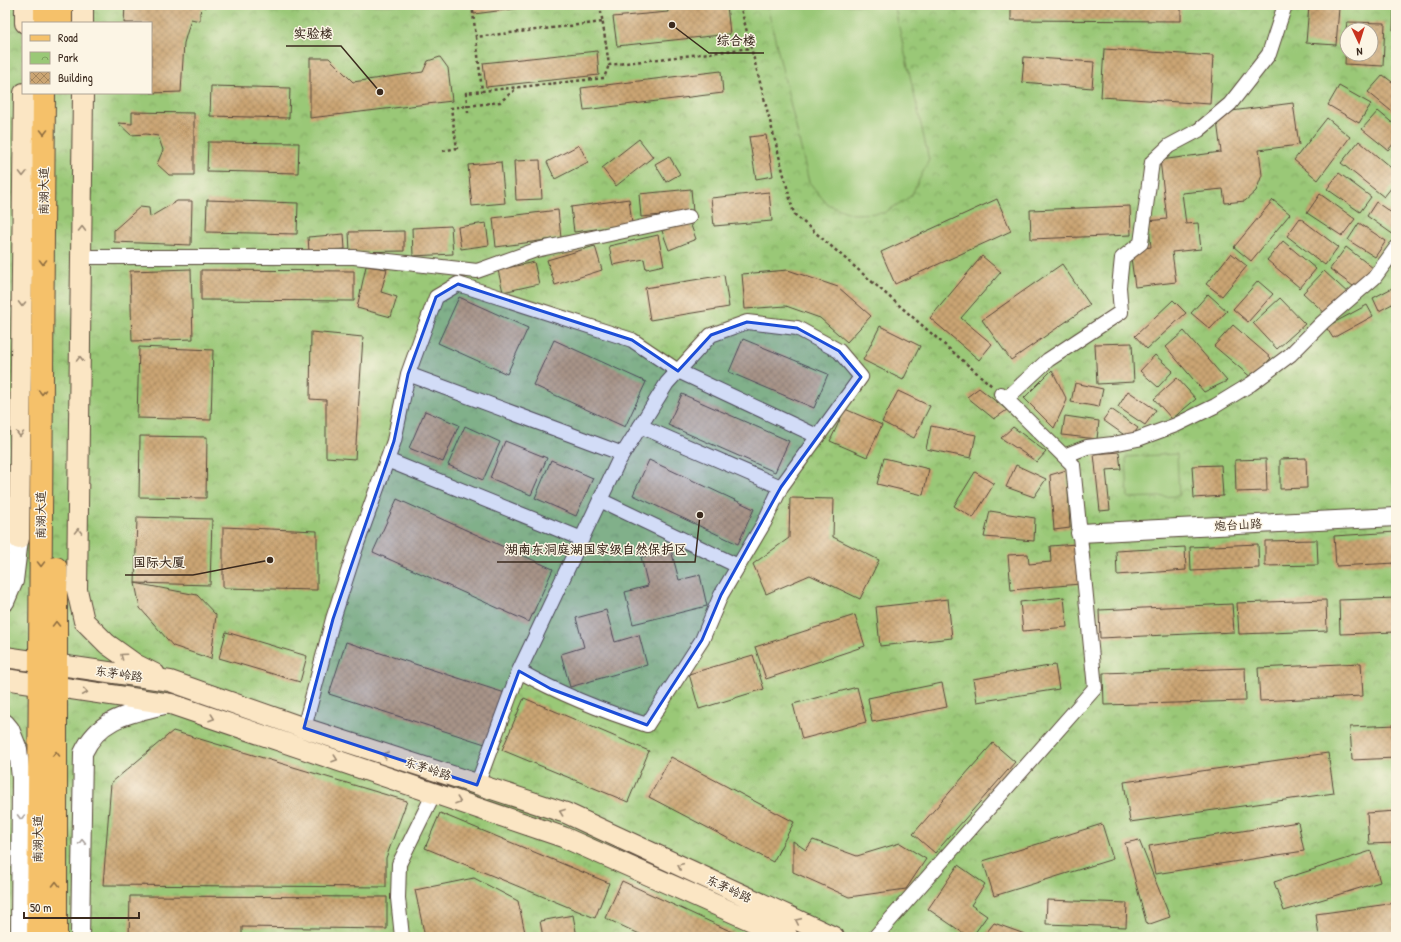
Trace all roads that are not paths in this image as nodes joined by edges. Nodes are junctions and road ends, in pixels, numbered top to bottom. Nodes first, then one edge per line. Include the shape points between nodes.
1 (25, 5) edge
2 (45, 5) edge
3 (61, 5) edge
4 (83, 5) edge
5 (1285, 5) edge
6 (25, 22) edge
7 (45, 22) edge
8 (61, 22) edge
9 (83, 22) edge
10 (24, 94) edge
11 (44, 94) edge
12 (60, 94) edge
13 (83, 94) edge
14 (689, 217) dead end
15 (1396, 248) edge
16 (81, 257) junction
17 (678, 371) junction
18 (408, 374) junction
19 (640, 426) junction
20 (817, 436) junction
21 (623, 454) junction
22 (1064, 456) junction
23 (387, 460) junction
24 (781, 487) junction
25 (600, 500) junction
26 (1396, 517) edge
27 (1080, 533) junction
28 (19, 539) joint
29 (582, 539) junction
30 (738, 566) junction
31 (5, 602) edge
32 (5, 657) edge
33 (48, 663) junction
34 (519, 671) junction
35 (5, 679) edge
36 (170, 681) junction
37 (48, 687) junction
38 (171, 704) junction
39 (5, 723) edge
40 (304, 728) junction
41 (477, 785) junction
42 (434, 793) junction
43 (20, 937) edge
44 (38, 937) edge
45 (56, 937) edge
46 (80, 937) edge
47 (402, 937) edge
48 (788, 937) edge
49 (834, 937) edge
50 (875, 937) edge

1 - 6 main road
2 - 7 main road
3 - 8 main road
4 - 9 main road
5 - 22 street via 1269,54 1230,104 1199,130 1169,146 1152,162 1141,243 1122,258 1119,287 1121,312 1048,360 1004,396
10 -> 28 main road
11 -> 33 main road, 南湖大道
33 -> 12 main road, 南湖大道
16 -> 13 main road
14 - 16 street via 536,250 477,271 354,257
15 - 22 street via 1374,278 1323,322 1290,355 1251,384 1215,406 1176,425 1138,438 1087,447
36 -> 16 main road via 135,664 107,644 84,621 77,590
17 - 18 street via 632,340 458,284 436,296
17 - 19 street via 667,383
17 - 20 street
17 - 20 street via 710,335 747,322 797,328 839,351 861,377
18 - 21 street
18 - 23 street via 394,441
19 - 21 street
19 - 24 street
20 - 24 street
21 - 25 street
22 - 27 street via 1073,465
23 - 29 street
23 - 40 street via 335,612
24 - 30 street via 764,523
25 - 29 street
25 - 30 street
26 - 27 street, 炮台山路
27 - 50 street via 1095,688
28 - 31 street via 14,581
29 - 34 street
30 - 34 street via 721,595 702,640 647,725 610,714 564,695
32 - 33 main road, 东茅岭路
33 - 36 main road, 东茅岭路
33 - 37 main road, 南湖大道
34 - 41 street
35 - 37 main road, 东茅岭路
36 - 40 main road, 东茅岭路
37 -> 38 main road, 东茅岭路
37 - 44 main road, 南湖大道
45 -> 37 main road, 南湖大道
38 -> 42 main road, 东茅岭路
46 -> 38 street via 83,753 90,739 103,726 127,714
39 -> 43 street via 18,749 22,778
41 -> 40 main road, 东茅岭路
49 -> 41 main road, 东茅岭路 via 566,813
42 - 47 street via 399,864 398,898
42 -> 48 main road, 东茅岭路 via 563,837

